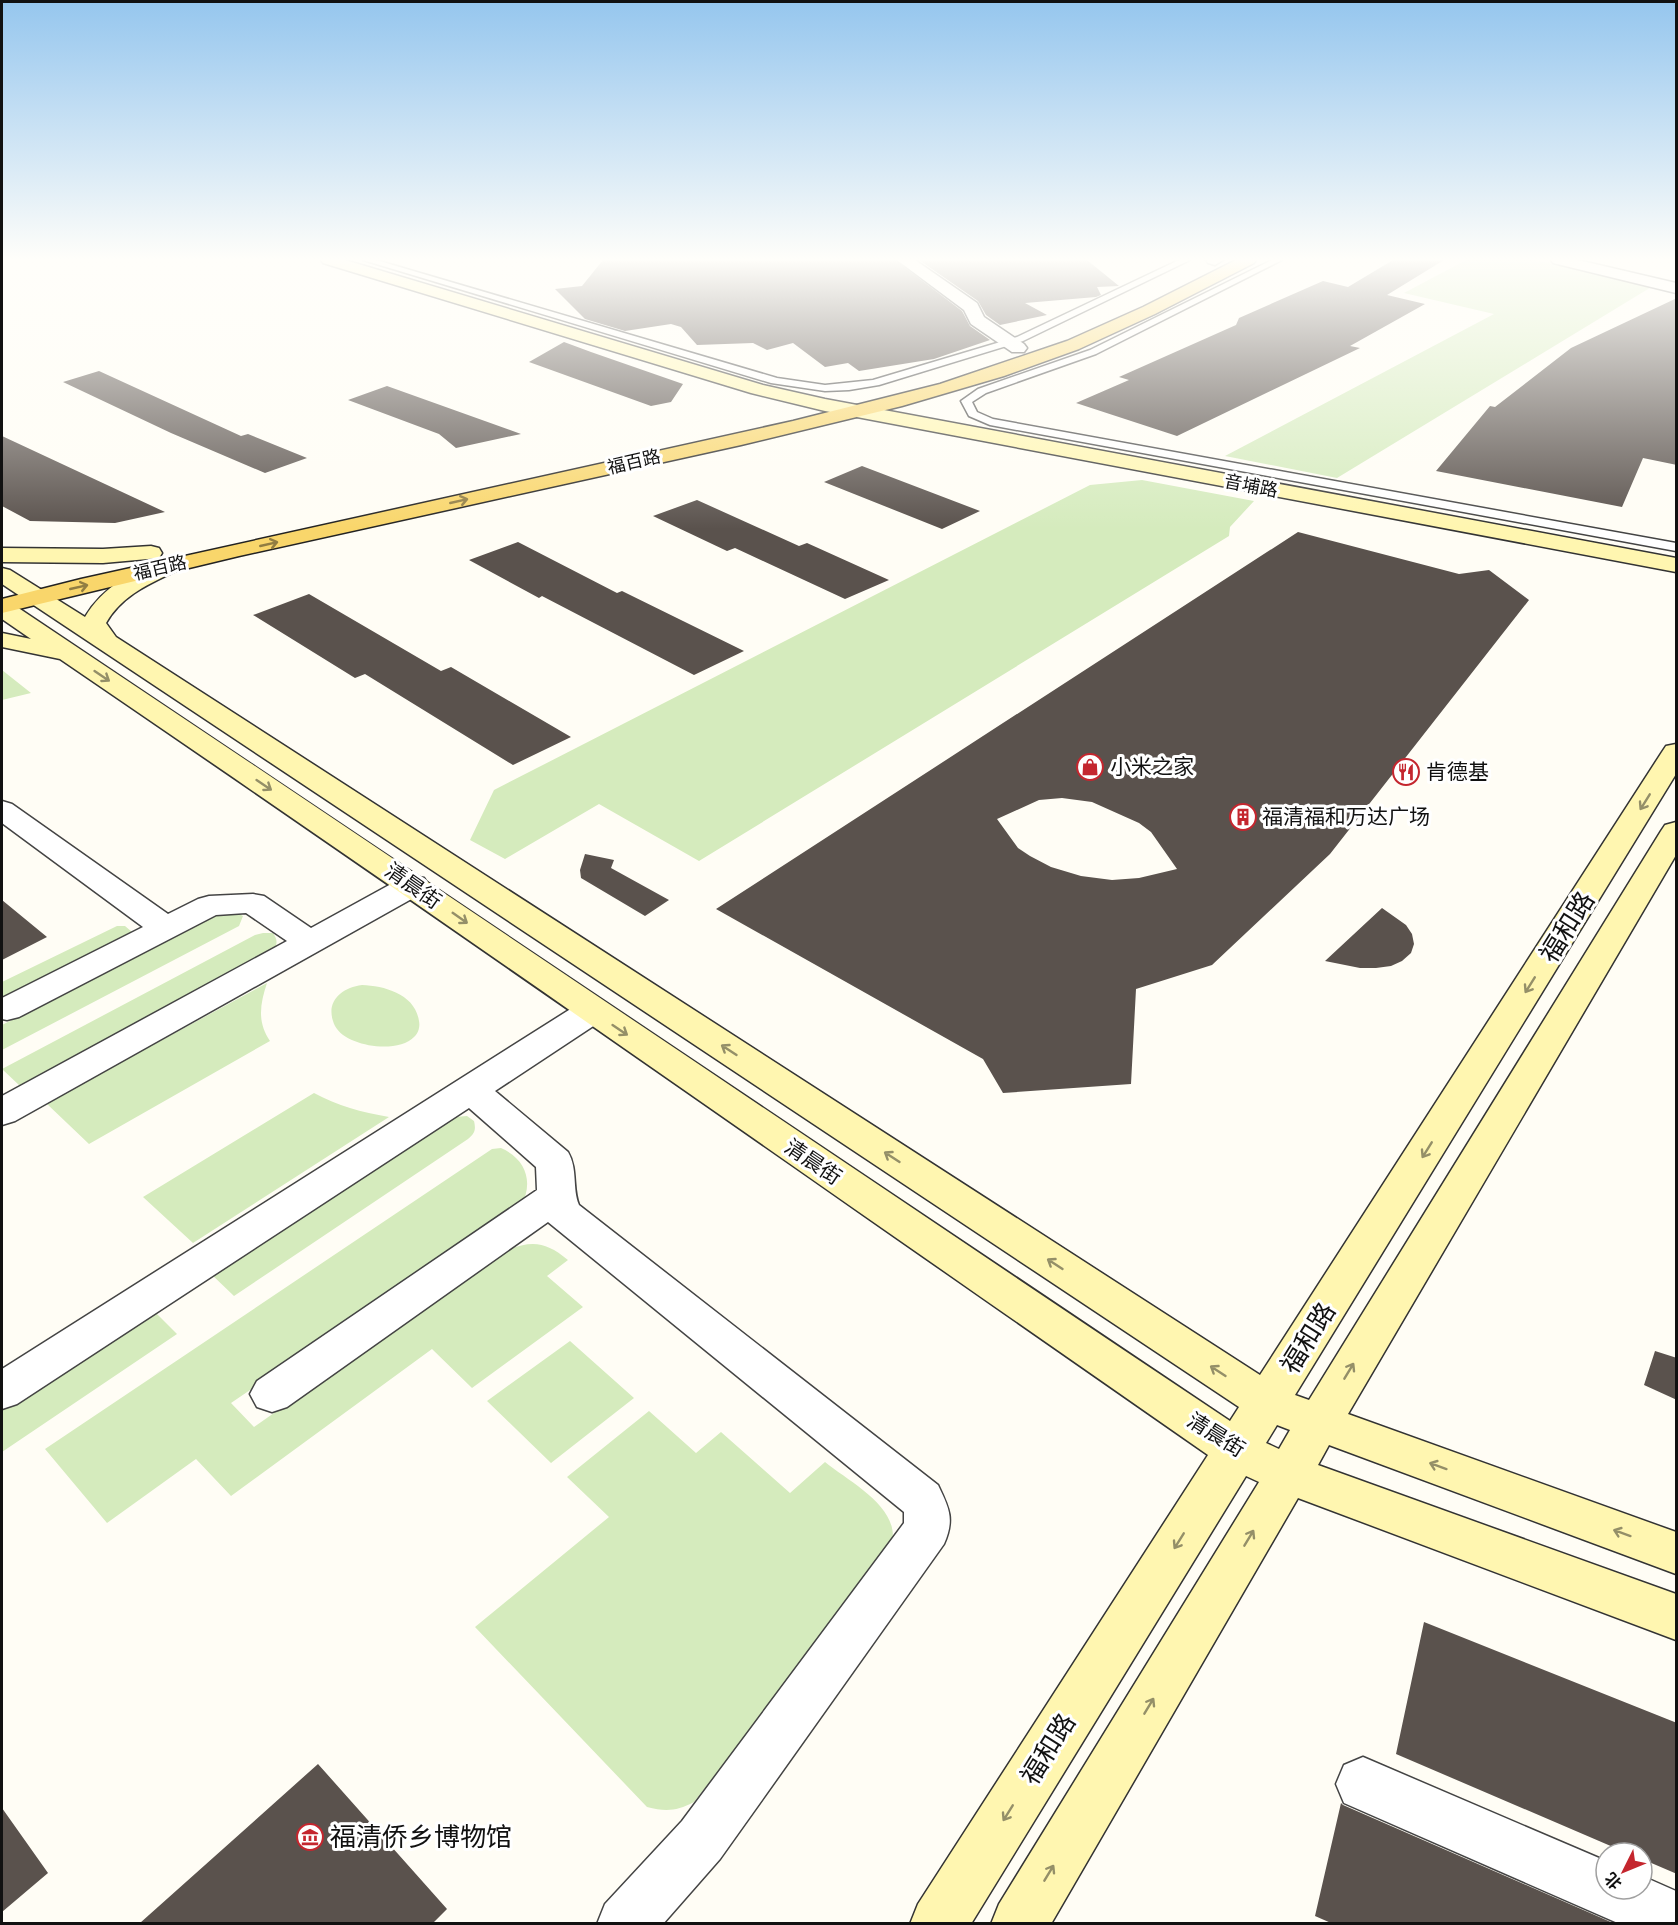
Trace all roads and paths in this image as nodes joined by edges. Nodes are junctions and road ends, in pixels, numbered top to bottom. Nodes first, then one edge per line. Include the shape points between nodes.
1 (628, 350) edge
2 (655, 350) edge
3 (676, 350) edge
4 (995, 350) edge
5 (1000, 350) edge
6 (1059, 350) edge
7 (1097, 350) edge
8 (852, 406) junction
9 (1677, 547) edge
10 (1677, 552) edge
11 (2, 555) edge
12 (160, 560) junction
13 (1677, 565) edge
14 (10, 593) edge
15 (2, 640) edge
16 (106, 641) junction
17 (72, 656) junction
18 (1677, 752) edge
19 (2, 810) edge
20 (1677, 831) edge
21 (413, 885) junction
22 (166, 928) junction
23 (310, 942) junction
24 (7, 1009) dead end
25 (592, 1011) junction
26 (471, 1090) junction
27 (2, 1112) edge
28 (556, 1196) junction
29 (2, 1391) edge
30 (272, 1394) dead end
31 (1267, 1403) junction
32 (1319, 1422) junction
33 (1236, 1450) junction
34 (1288, 1474) junction
35 (1677, 1553) edge
36 (1677, 1617) edge
37 (1363, 1784) dead end
38 (1594, 1884) edge
39 (1634, 1901) edge
40 (1677, 1919) edge
41 (625, 1923) edge
42 (938, 1923) edge
43 (1019, 1923) edge

1 - 8 street via 758,389
2 - 8 street
3 - 4 lane via 800,386 830,390 854,388
5 - 8 main road, 福百路
6 - 8 main road, 福百路
7 - 9 lane via 982,391 966,401 973,414 990,422
8 - 10 street, 音埔路
12 -> 8 main road, 福百路
8 - 12 main road, 福百路
8 - 13 street, 音埔路
11 - 12 street
12 - 14 main road, 福百路
12 - 16 street via 115,593 101,609 94,623
14 - 16 street, 清晨街
14 - 17 street, 清晨街
15 - 17 street
31 -> 16 street, 清晨街
17 -> 21 street, 清晨街
18 -> 31 street, 福和路
19 - 22 street
32 -> 20 street, 福和路
21 - 23 street
21 -> 25 street, 清晨街
22 - 23 street via 209,906 253,903
22 - 24 street
23 - 27 street
25 - 26 street
25 -> 33 street, 清晨街
26 - 28 street via 555,1162
26 - 29 street
28 - 30 street
28 - 41 street via 563,1214 922,1499 927,1512 927,1529 701,1840
31 - 32 street, 清晨街
31 - 33 street, 福和路
32 - 34 street, 福和路
35 -> 32 street, 清晨街
33 - 34 street, 清晨街
33 -> 42 street, 福和路
34 - 36 street, 清晨街
43 -> 34 street, 福和路
37 - 38 street
39 - 40 street

